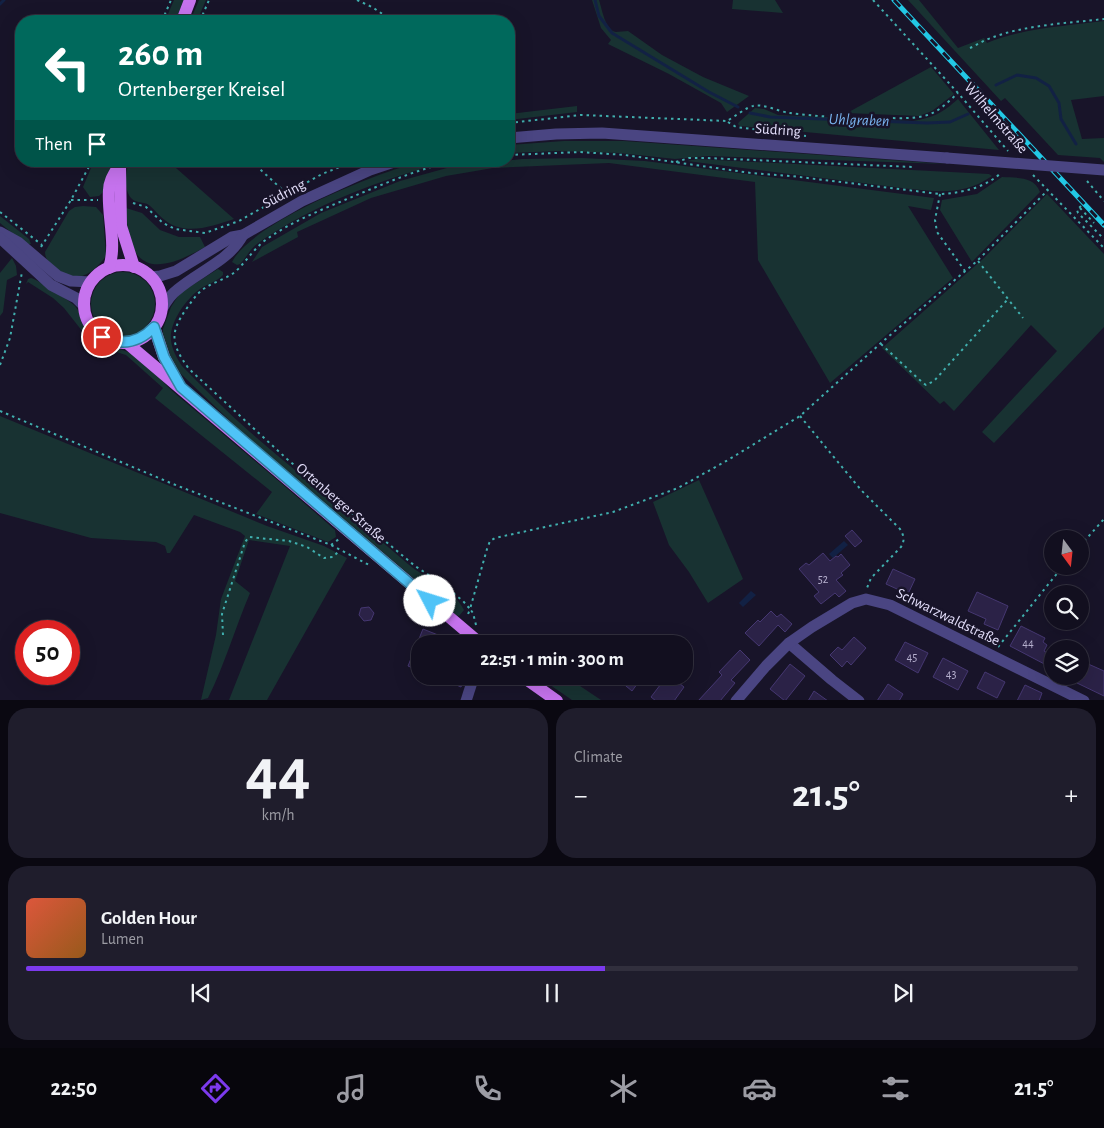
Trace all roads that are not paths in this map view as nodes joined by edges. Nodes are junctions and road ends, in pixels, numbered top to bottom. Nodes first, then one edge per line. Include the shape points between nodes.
1 (190, 0) edge
2 (184, 15) edge
3 (515, 137) edge
4 (119, 167) edge
5 (379, 167) edge
6 (1104, 170) edge
7 (115, 200) junction
8 (0, 232) edge
9 (243, 234) junction
10 (0, 238) edge
11 (30, 259) junction
12 (134, 267) junction
13 (109, 268) junction
14 (151, 277) junction
15 (91, 282) junction
16 (84, 306) junction
17 (162, 308) junction
18 (154, 327) junction
19 (127, 342) junction
20 (181, 387) junction
21 (470, 635) edge
22 (789, 643) junction
23 (471, 685) edge
24 (535, 685) edge
25 (466, 700) edge
26 (557, 700) edge
27 (736, 700) edge
28 (859, 700) edge
29 (1083, 700) edge

1 - 2 main road
3 - 6 street, Südring, bridge via 602,133
4 - 7 main road
5 - 9 street, Südring via 318,193
7 - 12 main road
7 - 13 main road
8 - 11 street via 18,242
9 - 14 street, Südring via 232,237 176,271
9 - 17 street, Südring via 237,246 176,290
10 - 11 street
11 - 15 street via 71,281
11 - 16 street via 52,285
12 - 13 main road
12 - 14 main road
13 - 15 main road
14 - 17 main road via 160,292
15 - 16 main road
16 - 19 main road via 96,331 110,341
17 - 18 main road
18 - 19 main road via 142,338
18 - 20 main road, Ortenberger Straße via 164,357
19 - 20 main road, Ortenberger Straße
20 - 21 main road, Ortenberger Straße
22 - 27 street, Schwarzwaldstraße
22 - 28 street
22 - 29 street, Schwarzwaldstraße via 839,610 866,599 890,605
23 - 25 street
24 - 26 main road

